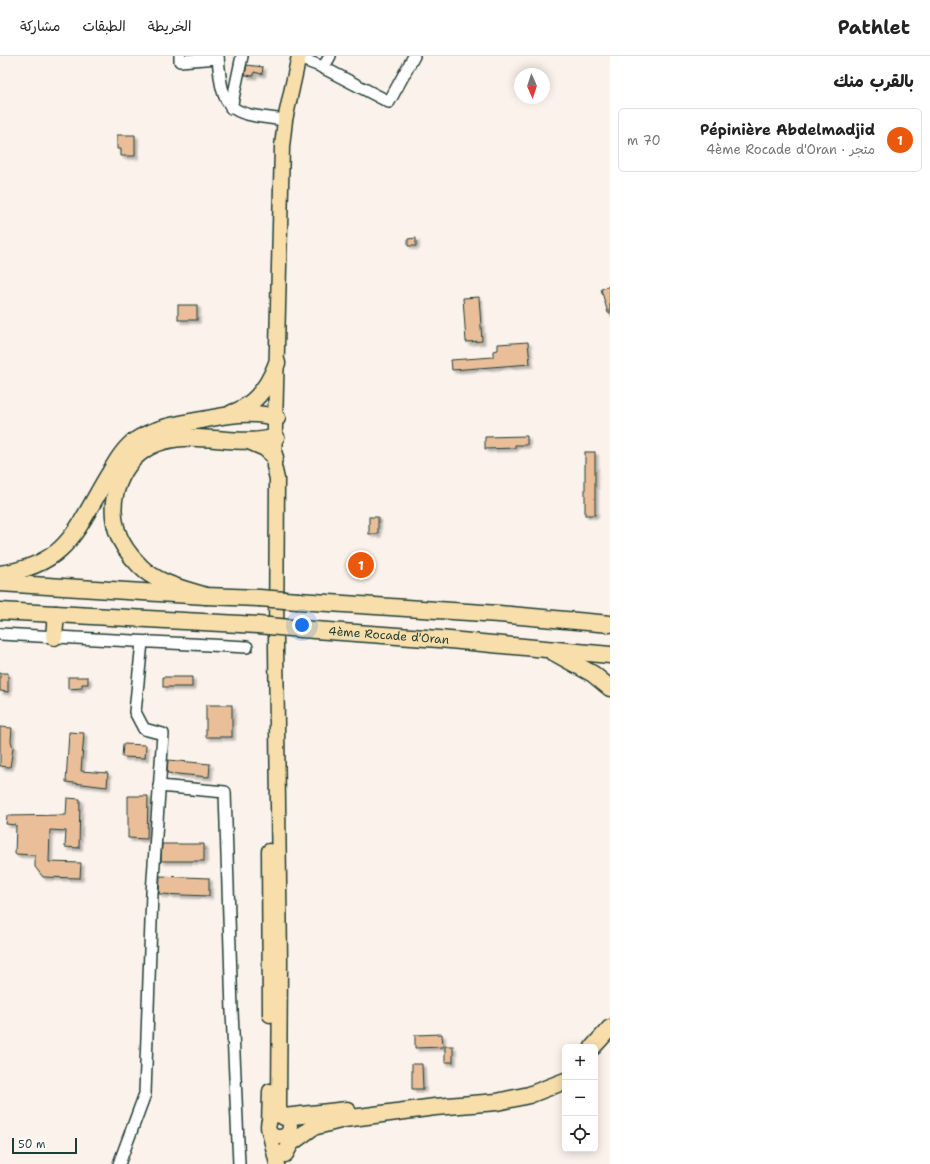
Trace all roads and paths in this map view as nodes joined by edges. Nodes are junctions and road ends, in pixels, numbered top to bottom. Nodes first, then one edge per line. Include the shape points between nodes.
1 (180, 56) edge
2 (242, 56) edge
3 (330, 56) edge
4 (414, 56) edge
5 (218, 57) edge
6 (299, 57) edge
7 (323, 68) junction
8 (232, 108) junction
9 (285, 120) junction
10 (277, 363) junction
11 (224, 416) junction
12 (276, 418) junction
13 (276, 438) junction
14 (249, 442) junction
15 (275, 461) junction
16 (0, 574) edge
17 (0, 583) edge
18 (206, 596) junction
19 (0, 611) edge
20 (56, 614) junction
21 (610, 624) edge
22 (0, 634) edge
23 (54, 637) junction
24 (142, 642) junction
25 (247, 648) dead end
26 (546, 648) junction
27 (610, 656) edge
28 (610, 688) edge
29 (159, 786) junction
30 (610, 1028) edge
31 (596, 1044) edge
32 (610, 1044) edge
33 (598, 1056) edge
34 (562, 1070) edge
35 (562, 1082) edge
36 (283, 1117) junction
37 (313, 1126) junction
38 (269, 1128) junction
39 (285, 1135) junction
40 (283, 1161) edge
41 (119, 1164) edge
42 (239, 1164) edge

1 - 5 street via 180,61
2 - 8 street
3 - 7 street
4 - 7 street via 389,102
5 - 8 street via 222,92
6 - 7 street
6 - 9 main road
8 - 9 street via 247,115
9 - 10 main road via 280,175
10 - 11 highway via 258,397 236,412
10 - 12 main road
11 - 12 highway via 261,414
11 - 16 highway via 157,430 132,443 118,459 80,524 60,551 32,567
12 - 13 main road
13 - 14 highway
13 - 15 main road
14 - 15 highway via 266,448
14 - 18 highway via 183,438 154,444 128,464 114,496 113,515 117,531 126,549 140,567 158,579
15 - 36 main road via 279,1106
15 - 38 main road via 269,484 266,641
17 - 18 highway
18 - 21 highway, bridge via 499,614
19 - 20 highway, 4ème Rocade d'Oran
20 - 23 highway
20 - 26 highway, 4ème Rocade d'Oran, bridge via 258,625
22 - 23 street
23 - 24 street
24 - 25 street
24 - 29 street via 136,712 144,729 163,734
26 - 27 highway, 4ème Rocade d'Oran
26 - 28 highway via 593,674
29 - 41 street via 152,893 145,1094
29 - 42 street via 225,792
30 - 31 highway
32 - 33 highway
34 - 36 highway via 534,1084 505,1091
35 - 37 highway via 529,1095 497,1102 435,1107 344,1119
36 - 38 main road via 272,1118
36 - 39 main road via 290,1125
37 - 39 highway
37 - 40 highway via 291,1143
38 - 39 main road via 275,1136
38 - 40 main road
39 - 40 main road

